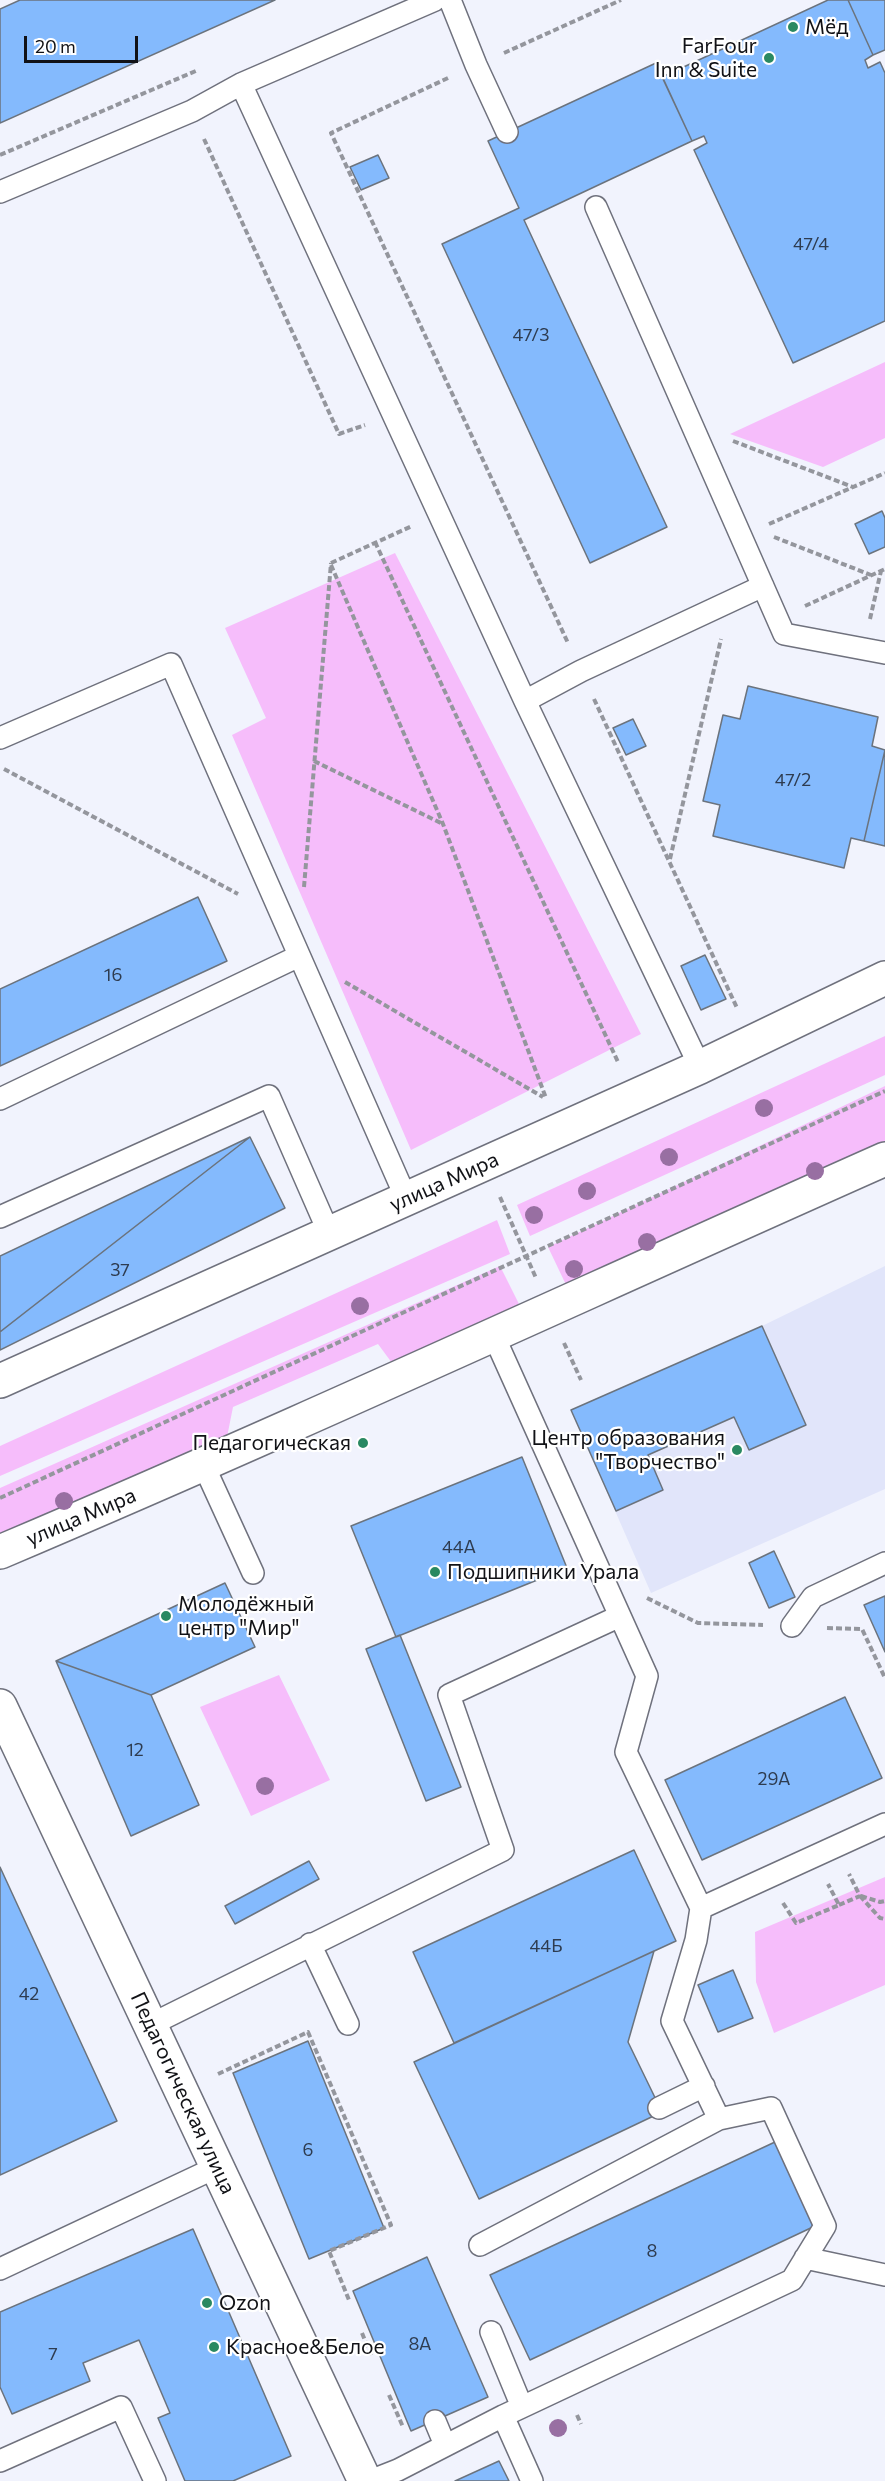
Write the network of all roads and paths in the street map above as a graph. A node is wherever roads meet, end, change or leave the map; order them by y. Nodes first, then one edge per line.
1 (435, 0) edge
2 (450, 0) edge
3 (621, 0) edge
4 (476, 65) junction
5 (208, 66) dead end
6 (241, 84) junction
7 (192, 111) junction
8 (507, 132) dead end
9 (0, 155) edge
10 (0, 192) edge
11 (596, 207) dead end
12 (693, 426) junction
13 (339, 434) dead end
14 (885, 472) edge
15 (853, 487) junction
16 (417, 523) dead end
17 (749, 533) junction
18 (375, 542) junction
19 (331, 563) junction
20 (883, 570) edge
21 (871, 575) junction
22 (763, 586) junction
23 (730, 603) junction
24 (777, 618) junction
25 (862, 649) junction
26 (885, 653) edge
27 (581, 671) junction
28 (525, 701) junction
29 (0, 738) edge
30 (314, 761) junction
31 (0, 767) edge
32 (442, 824) junction
33 (669, 860) junction
34 (303, 898) dead end
35 (283, 919) junction
36 (299, 956) junction
37 (885, 978) edge
38 (738, 1009) dead end
39 (617, 1063) dead end
40 (700, 1067) junction
41 (885, 1091) edge
42 (0, 1099) edge
43 (885, 1159) edge
44 (486, 1163) junction
45 (406, 1198) junction
46 (0, 1217) edge
47 (329, 1233) junction
48 (526, 1256) junction
49 (549, 1309) junction
50 (493, 1334) junction
51 (581, 1380) dead end
52 (0, 1381) edge
53 (204, 1466) junction
54 (0, 1498) edge
55 (0, 1552) edge
56 (885, 1563) edge
57 (253, 1573) dead end
58 (602, 1576) junction
59 (620, 1616) junction
60 (792, 1626) junction
61 (885, 1678) edge
62 (0, 1706) edge
63 (885, 1824) edge
64 (834, 1847) junction
65 (814, 1856) junction
66 (767, 1878) junction
67 (860, 1896) junction
68 (885, 1900) edge
69 (839, 1905) junction
70 (701, 1908) junction
71 (885, 1919) edge
72 (310, 1944) junction
73 (348, 2024) dead end
74 (150, 2025) junction
75 (218, 2074) dead end
76 (704, 2086) junction
77 (659, 2108) dead end
78 (719, 2119) junction
79 (217, 2167) junction
80 (480, 2245) dead end
81 (805, 2259) junction
82 (0, 2269) edge
83 (885, 2275) edge
84 (349, 2300) dead end
85 (491, 2332) dead end
86 (362, 2333) dead end
87 (372, 2358) dead end
88 (389, 2395) dead end
89 (512, 2411) junction
90 (435, 2421) dead end
91 (405, 2430) dead end
92 (446, 2445) junction
93 (0, 2461) edge
94 (154, 2481) edge
95 (365, 2481) edge
96 (370, 2481) edge
97 (532, 2481) edge

1 - 6 lane
2 - 4 lane
3 - 4 path
4 - 8 lane
4 - 27 path
5 - 9 path
6 - 7 lane
6 - 28 lane
7 - 10 lane
7 - 13 path
11 - 12 lane
12 - 15 path
12 - 17 lane
14 - 15 path
15 - 17 path
16 - 18 path
17 - 21 path
17 - 22 lane
18 - 19 path
18 - 39 path
19 - 30 path
19 - 32 path
20 - 21 path
20 - 25 path
21 - 24 path
22 - 23 lane
22 - 24 lane
23 - 27 lane
23 - 33 path
24 - 25 lane
25 - 26 lane
27 - 28 lane
27 - 33 path
28 - 40 lane
29 - 35 lane
30 - 32 path
30 - 34 path
31 - 35 path
32 - 36 path
33 - 38 path
35 - 36 lane
36 - 42 lane
36 - 45 lane
37 - 40 street, улица Мира
40 - 44 street, улица Мира
41 - 48 path
43 - 49 street, улица Мира
44 - 45 street, улица Мира
44 - 48 path
45 - 47 street, улица Мира
46 - 47 lane
47 - 52 street, улица Мира
48 - 49 path
48 - 54 path
49 - 50 street, улица Мира
49 - 51 path
50 - 53 street, улица Мира
50 - 58 lane
53 - 55 street, улица Мира
53 - 57 lane
56 - 60 lane
58 - 59 lane
58 - 60 path
59 - 70 lane
59 - 72 lane
60 - 61 path
62 - 74 street, Педагогическая улица
63 - 64 lane
64 - 65 lane
64 - 67 path
65 - 66 lane
65 - 69 path
66 - 69 path
66 - 70 lane
67 - 68 path
67 - 69 path
67 - 71 path
70 - 76 lane
72 - 73 lane
72 - 74 lane
74 - 79 street, Педагогическая улица
75 - 84 path
76 - 77 lane
76 - 78 lane
78 - 80 lane
78 - 81 lane
79 - 82 lane
79 - 95 street, Педагогическая улица
81 - 83 lane
81 - 89 lane
85 - 89 lane
86 - 87 path
88 - 91 path
89 - 92 lane
89 - 97 lane
90 - 92 lane
92 - 96 lane
93 - 94 lane

